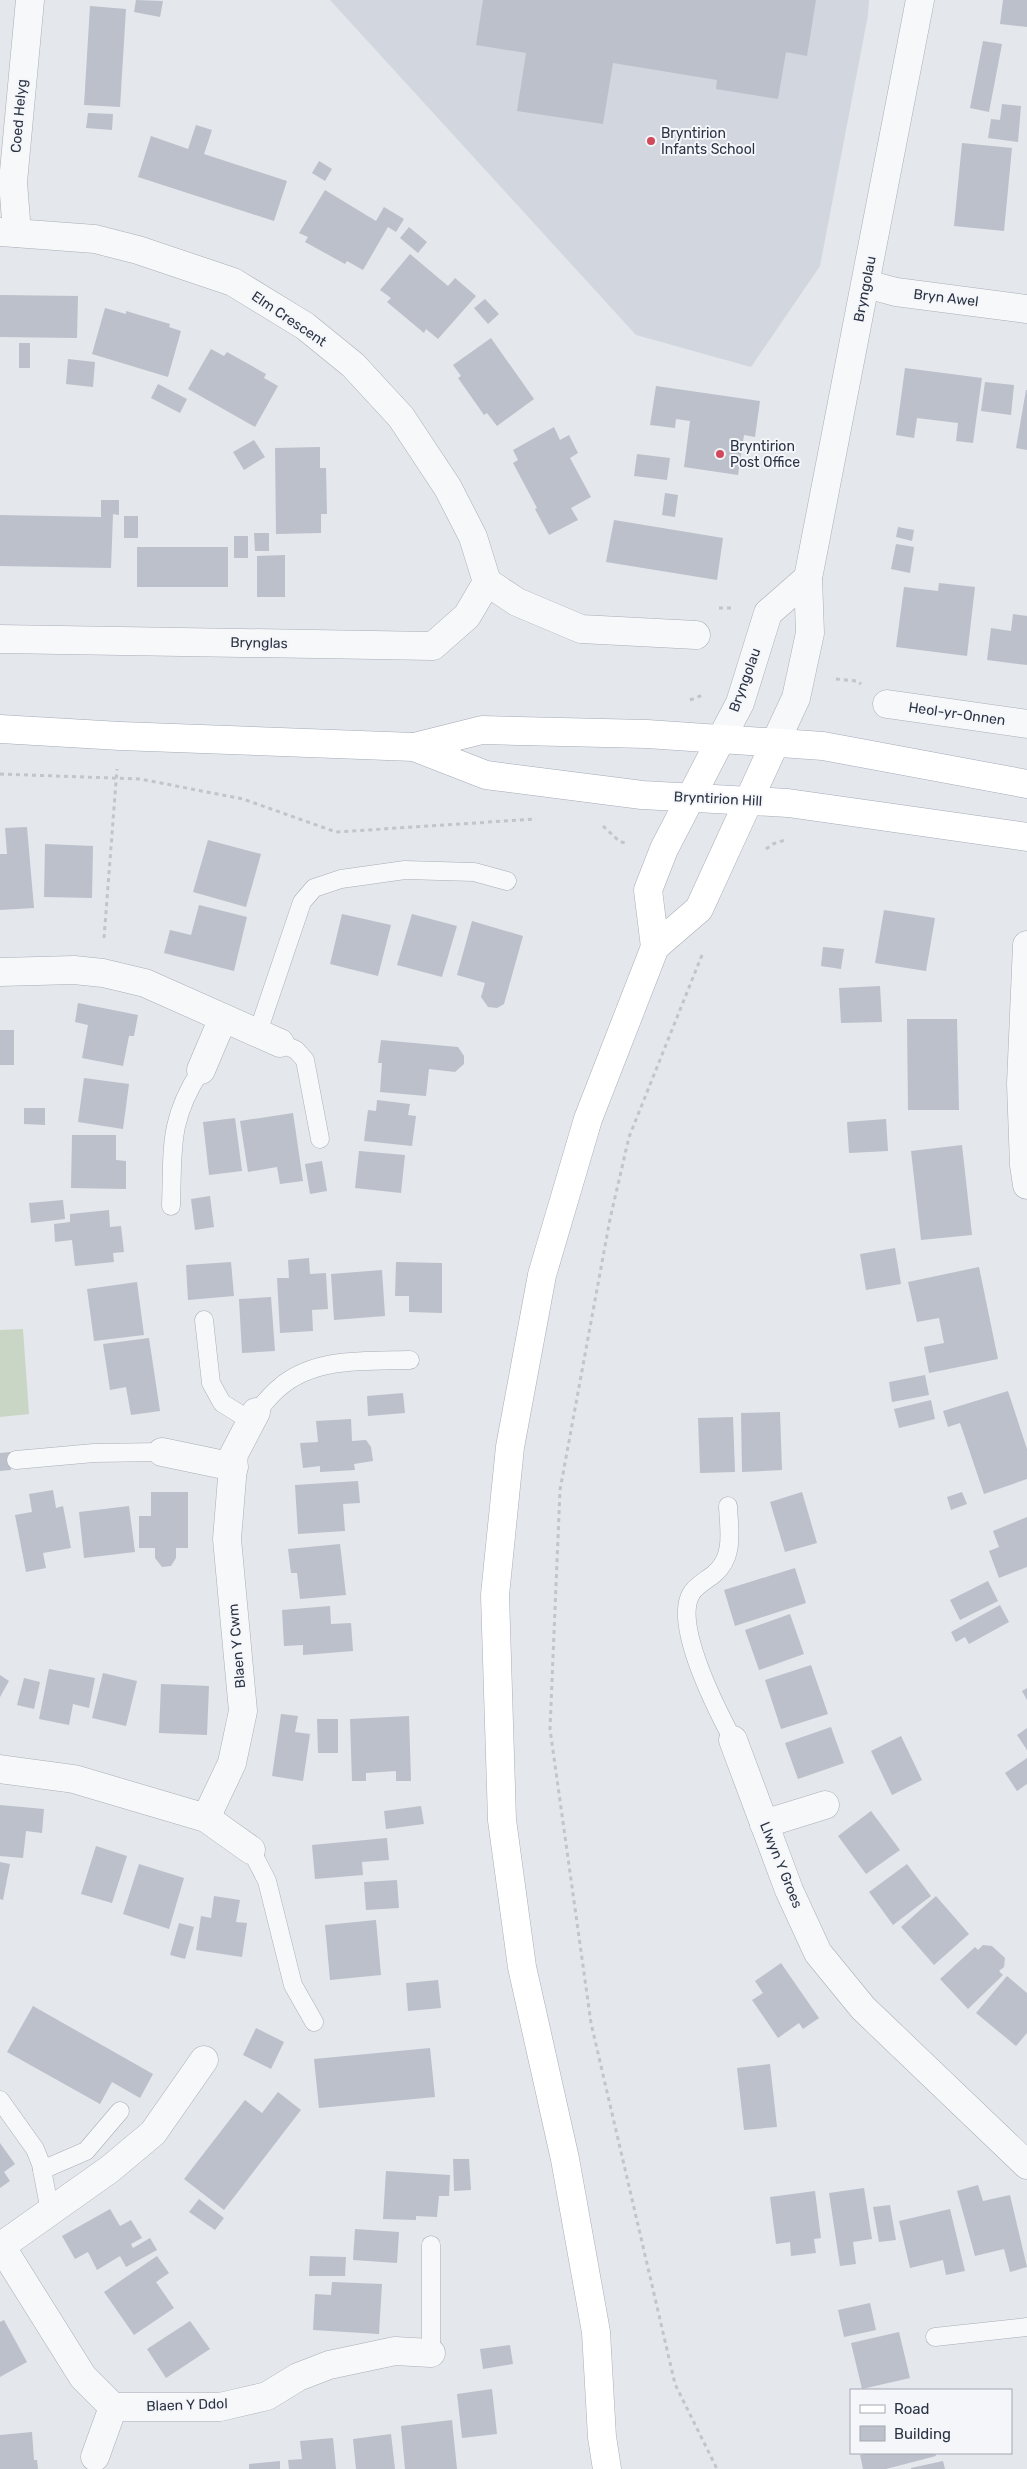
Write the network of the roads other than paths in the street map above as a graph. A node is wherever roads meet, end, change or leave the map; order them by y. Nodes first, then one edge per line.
1 (30, 0) edge
2 (920, 0) edge
3 (8, 232) edge
4 (866, 284) junction
5 (1027, 309) edge
6 (808, 578) junction
7 (487, 582) junction
8 (696, 635) dead end
9 (0, 639) edge
10 (887, 704) dead end
11 (1027, 724) edge
12 (0, 729) edge
13 (721, 739) junction
14 (776, 742) junction
15 (414, 746) junction
16 (1027, 784) edge
17 (690, 797) junction
18 (749, 801) junction
19 (1027, 837) edge
20 (507, 881) dead end
21 (1027, 945) edge
22 (655, 946) junction
23 (0, 972) edge
24 (223, 1018) junction
25 (269, 1038) junction
26 (201, 1070) joint
27 (320, 1138) dead end
28 (1027, 1185) edge
29 (171, 1206) dead end
30 (204, 1320) dead end
31 (410, 1360) dead end
32 (253, 1417) junction
33 (162, 1452) joint
34 (16, 1460) dead end
35 (234, 1467) junction
36 (728, 1506) dead end
37 (733, 1740) joint
38 (0, 1770) edge
39 (825, 1806) dead end
40 (206, 1818) junction
41 (764, 1824) junction
42 (251, 1850) joint
43 (314, 2022) dead end
44 (204, 2060) dead end
45 (0, 2100) edge
46 (120, 2111) dead end
47 (1027, 2165) edge
48 (42, 2170) junction
49 (50, 2212) junction
50 (431, 2245) dead end
51 (1, 2246) edge
52 (1027, 2327) edge
53 (934, 2337) dead end
54 (432, 2353) joint
55 (113, 2407) junction
56 (95, 2463) edge
57 (607, 2469) edge

1 - 3 street, Coed Helyg
2 - 4 street, Bryngolau
3 - 7 street, Elm Crescent
4 - 5 street, Bryn Awel
4 - 6 street, Bryngolau
6 - 13 street, Bryngolau
6 - 14 street, Bryngolau
7 - 8 street
7 - 9 street, Brynglas
10 - 11 street, Heol-yr-Onnen
12 - 15 main road
13 - 14 main road
13 - 15 main road
13 - 17 main road
14 - 16 main road
14 - 18 main road
15 - 17 main road, Bryntirion Hill
17 - 18 main road, Bryntirion Hill
17 - 22 main road
18 - 19 main road, Bryntirion Hill
18 - 22 main road
20 - 25 lane
21 - 28 street
22 - 57 main road
23 - 24 street
24 - 25 street
24 - 26 street
25 - 27 lane
26 - 29 lane
30 - 32 lane
31 - 32 lane
32 - 35 street, Blaen Y Cwm
33 - 34 lane
33 - 35 street
35 - 40 street, Blaen Y Cwm
36 - 37 lane, Llwyn Y Groes
37 - 41 street, Llwyn Y Groes
38 - 40 street
39 - 41 street
40 - 42 street
41 - 47 street, Llwyn Y Groes
42 - 43 lane
44 - 49 street
45 - 48 lane
46 - 48 lane
48 - 49 lane
49 - 51 street
50 - 54 lane
51 - 55 street
52 - 53 lane
54 - 55 street, Blaen Y Ddol
55 - 56 street

